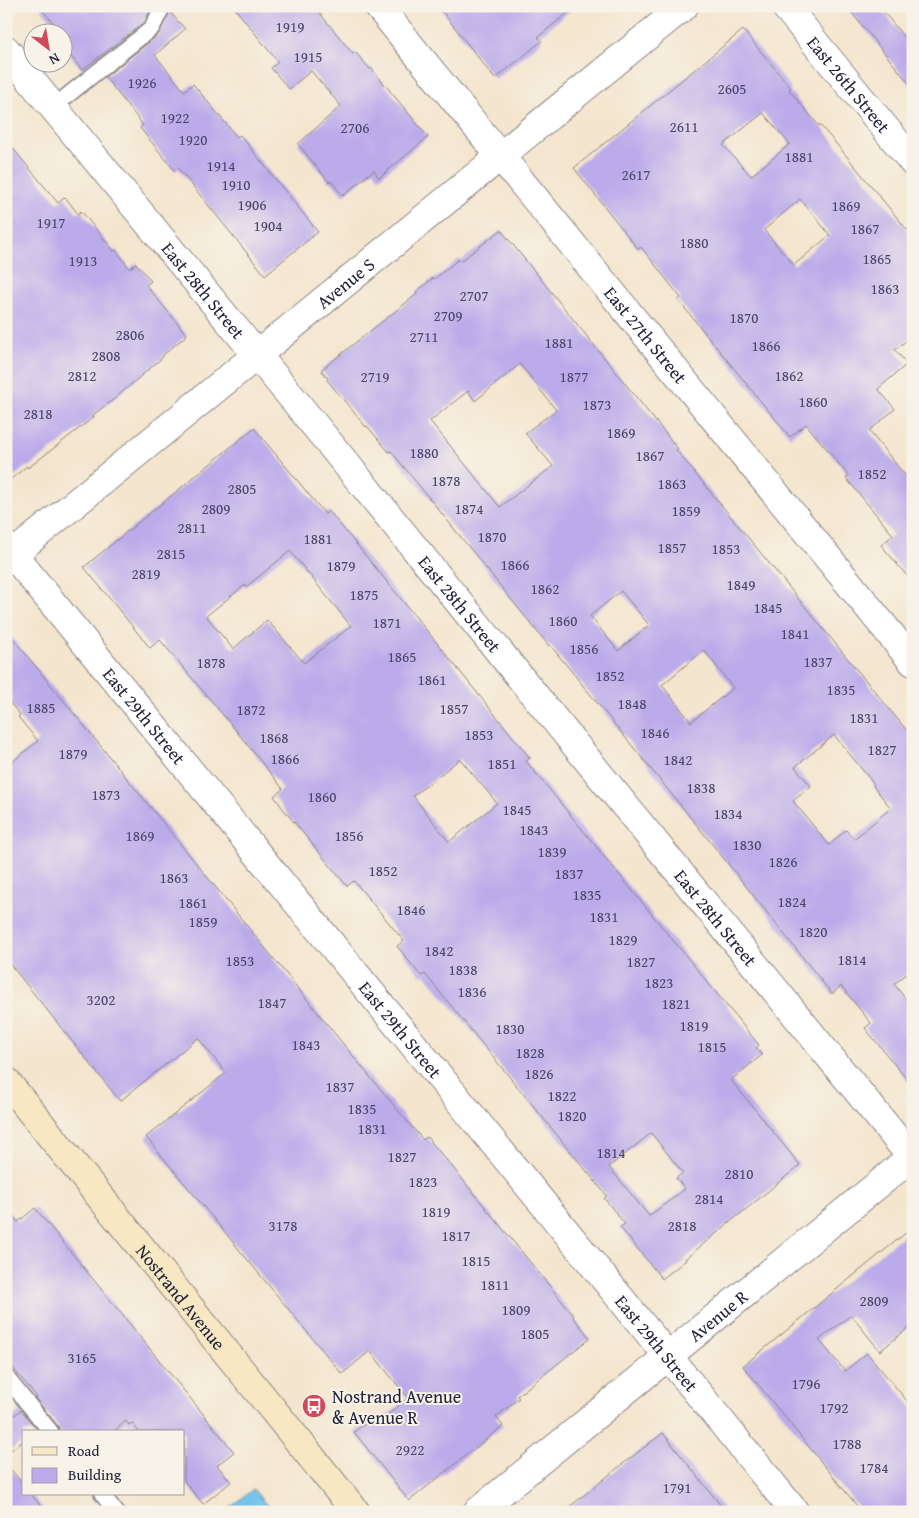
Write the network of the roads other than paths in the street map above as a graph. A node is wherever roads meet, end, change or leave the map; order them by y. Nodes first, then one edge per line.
1 (158, 6) edge
2 (378, 6) edge
3 (684, 6) edge
4 (785, 6) edge
5 (6, 50) edge
6 (53, 107) junction
7 (502, 157) junction
8 (913, 162) edge
9 (258, 355) junction
10 (9, 554) edge
11 (913, 662) edge
12 (6, 1082) edge
13 (912, 1158) edge
14 (668, 1356) junction
15 (6, 1378) edge
16 (49, 1430) edge
17 (104, 1496) edge
18 (116, 1512) edge
19 (356, 1512) edge
20 (477, 1512) edge
21 (795, 1512) edge

1 - 6 lane
2 - 7 street, East 27th Street
3 - 7 street, Avenue S
4 - 8 street, East 26th Street
5 - 6 street, East 28th Street
6 - 9 street, East 28th Street
7 - 9 street, Avenue S
7 - 11 street, East 27th Street
9 - 10 street, Avenue S
9 - 13 street, East 28th Street
10 - 14 street, East 29th Street
12 - 19 main road, Nostrand Avenue
13 - 14 street, Avenue R
14 - 20 street, Avenue R
14 - 21 street, East 29th Street
15 - 16 lane
17 - 18 lane

